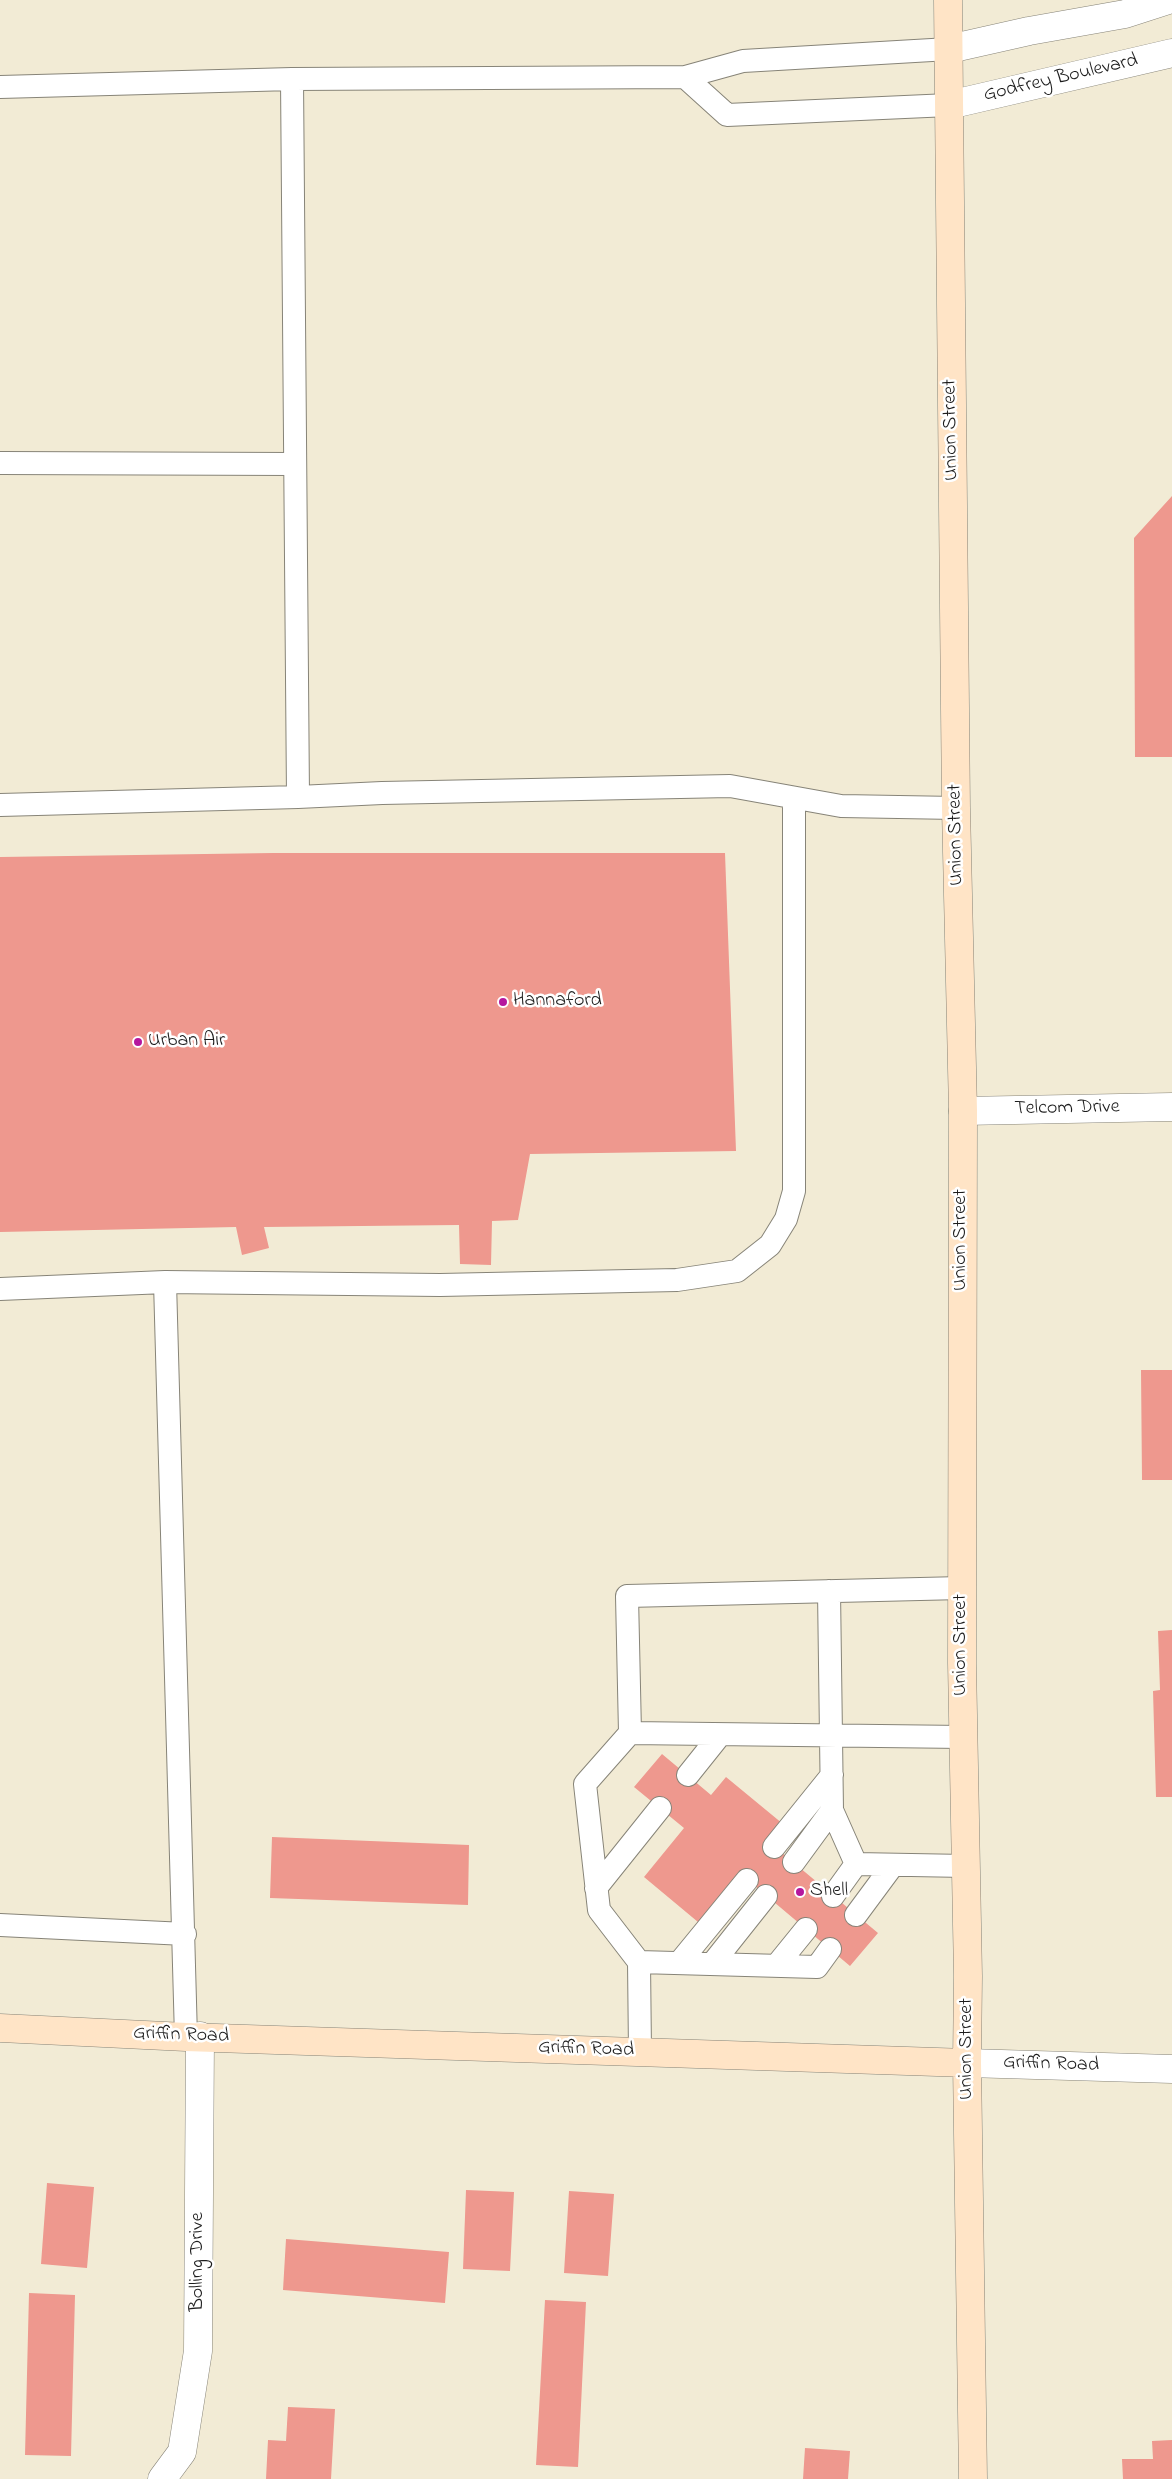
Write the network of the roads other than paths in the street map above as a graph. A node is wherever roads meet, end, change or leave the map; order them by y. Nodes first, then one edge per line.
1 (948, 0) edge
2 (1168, 0) edge
3 (949, 49) junction
4 (1172, 53) edge
5 (685, 77) junction
6 (292, 79) junction
7 (0, 87) edge
8 (949, 105) junction
9 (0, 463) edge
10 (294, 464) junction
11 (298, 798) junction
12 (794, 798) junction
13 (0, 805) edge
14 (956, 808) junction
15 (1172, 1106) edge
16 (963, 1111) junction
17 (165, 1282) junction
18 (0, 1289) edge
19 (962, 1588) junction
20 (829, 1591) junction
21 (630, 1733) junction
22 (720, 1735) junction
23 (832, 1736) junction
24 (964, 1737) junction
25 (832, 1774) junction
26 (688, 1775) dead end
27 (660, 1808) dead end
28 (832, 1810) junction
29 (774, 1847) dead end
30 (794, 1862) dead end
31 (856, 1864) junction
32 (892, 1865) junction
33 (966, 1866) junction
34 (747, 1880) dead end
35 (596, 1888) junction
36 (766, 1896) dead end
37 (833, 1896) dead end
38 (856, 1915) dead end
39 (0, 1925) edge
40 (806, 1930) dead end
41 (185, 1934) junction
42 (830, 1949) dead end
43 (639, 1962) junction
44 (679, 1963) junction
45 (712, 1964) junction
46 (776, 1966) junction
47 (0, 2028) edge
48 (193, 2036) junction
49 (640, 2052) junction
50 (967, 2063) junction
51 (1172, 2069) edge
52 (162, 2479) edge
53 (973, 2479) edge

1 - 3 main road, Union Street
2 - 3 street
3 - 5 lane
3 - 8 main road, Union Street
4 - 8 street, Godfrey Boulevard
5 - 6 lane
5 - 8 lane
6 - 7 lane
6 - 10 lane
8 - 14 main road, Union Street
9 - 10 lane
10 - 11 lane
11 - 12 lane
11 - 13 lane
12 - 14 lane
12 - 17 lane
14 - 16 main road, Union Street
15 - 16 street, Telcom Drive
16 - 19 main road, Union Street
17 - 18 lane
17 - 41 lane
19 - 20 lane
19 - 24 main road, Union Street
20 - 21 lane
20 - 23 lane
21 - 22 lane
21 - 35 lane
22 - 23 lane
22 - 26 lane
23 - 24 lane
23 - 25 lane
24 - 33 main road, Union Street
25 - 28 lane
25 - 29 lane
27 - 35 lane
28 - 30 lane
28 - 31 lane
31 - 32 lane
31 - 37 lane
32 - 33 lane
32 - 38 lane
33 - 50 main road, Union Street
34 - 44 lane
35 - 43 lane
36 - 45 lane
39 - 41 lane
40 - 46 lane
41 - 48 lane
42 - 46 lane
43 - 44 lane
43 - 49 lane
44 - 45 lane
45 - 46 lane
47 - 48 main road, Griffin Road
48 - 49 main road, Griffin Road
48 - 52 street, Bolling Drive
49 - 50 main road, Griffin Road
50 - 51 street, Griffin Road
50 - 53 main road, Union Street

